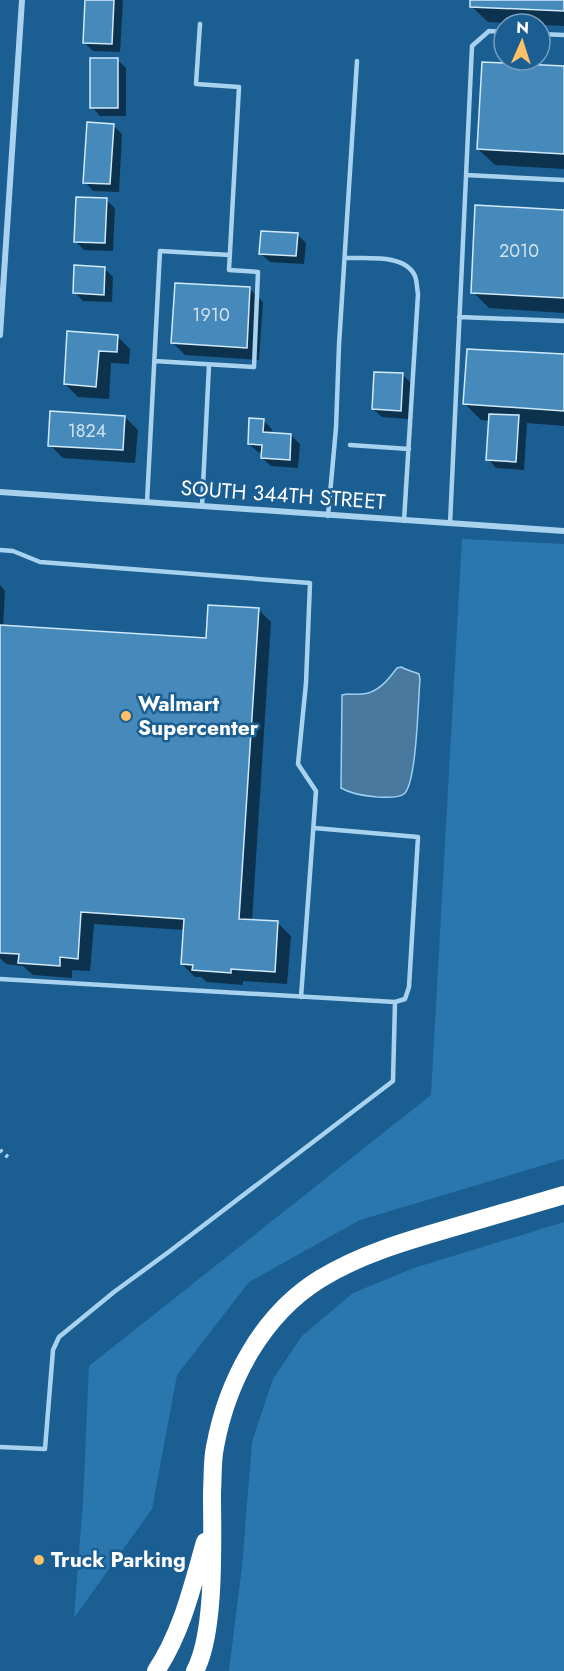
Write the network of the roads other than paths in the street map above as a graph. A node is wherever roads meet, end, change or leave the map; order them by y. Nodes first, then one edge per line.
1 (22, 0) edge
2 (200, 24) dead end
3 (492, 31) edge
4 (357, 61) dead end
5 (466, 175) junction
6 (564, 180) edge
7 (230, 255) junction
8 (345, 258) junction
9 (459, 317) junction
10 (564, 321) edge
11 (0, 329) edge
12 (0, 334) edge
13 (154, 361) junction
14 (209, 365) junction
15 (350, 445) dead end
16 (409, 449) junction
17 (0, 492) edge
18 (147, 502) junction
19 (202, 506) junction
20 (328, 516) junction
21 (404, 521) junction
22 (450, 524) junction
23 (564, 531) edge
24 (0, 550) edge
25 (314, 828) junction
26 (0, 979) edge
27 (301, 997) junction
28 (395, 1002) junction
29 (564, 1195) edge
30 (0, 1447) edge
31 (212, 1517) junction
32 (156, 1671) edge
33 (195, 1671) edge

1 - 11 street
2 - 7 lane
3 - 5 lane
4 - 8 lane
5 - 6 lane
5 - 9 lane
7 - 13 lane
7 - 14 lane
8 - 16 lane
8 - 20 lane
9 - 10 lane
9 - 22 lane
11 - 12 street
13 - 14 lane
13 - 18 lane
14 - 19 lane
15 - 16 lane
16 - 21 lane
17 - 18 street, SOUTH 344TH STREET
18 - 19 street, SOUTH 344TH STREET
19 - 20 street, SOUTH 344TH STREET
20 - 21 street, SOUTH 344TH STREET
21 - 22 street, SOUTH 344TH STREET
22 - 23 street, SOUTH 344TH STREET
24 - 25 lane
25 - 27 lane
25 - 28 lane
26 - 27 lane
27 - 28 lane
28 - 30 lane
29 - 31 highway
31 - 32 highway
31 - 33 highway

